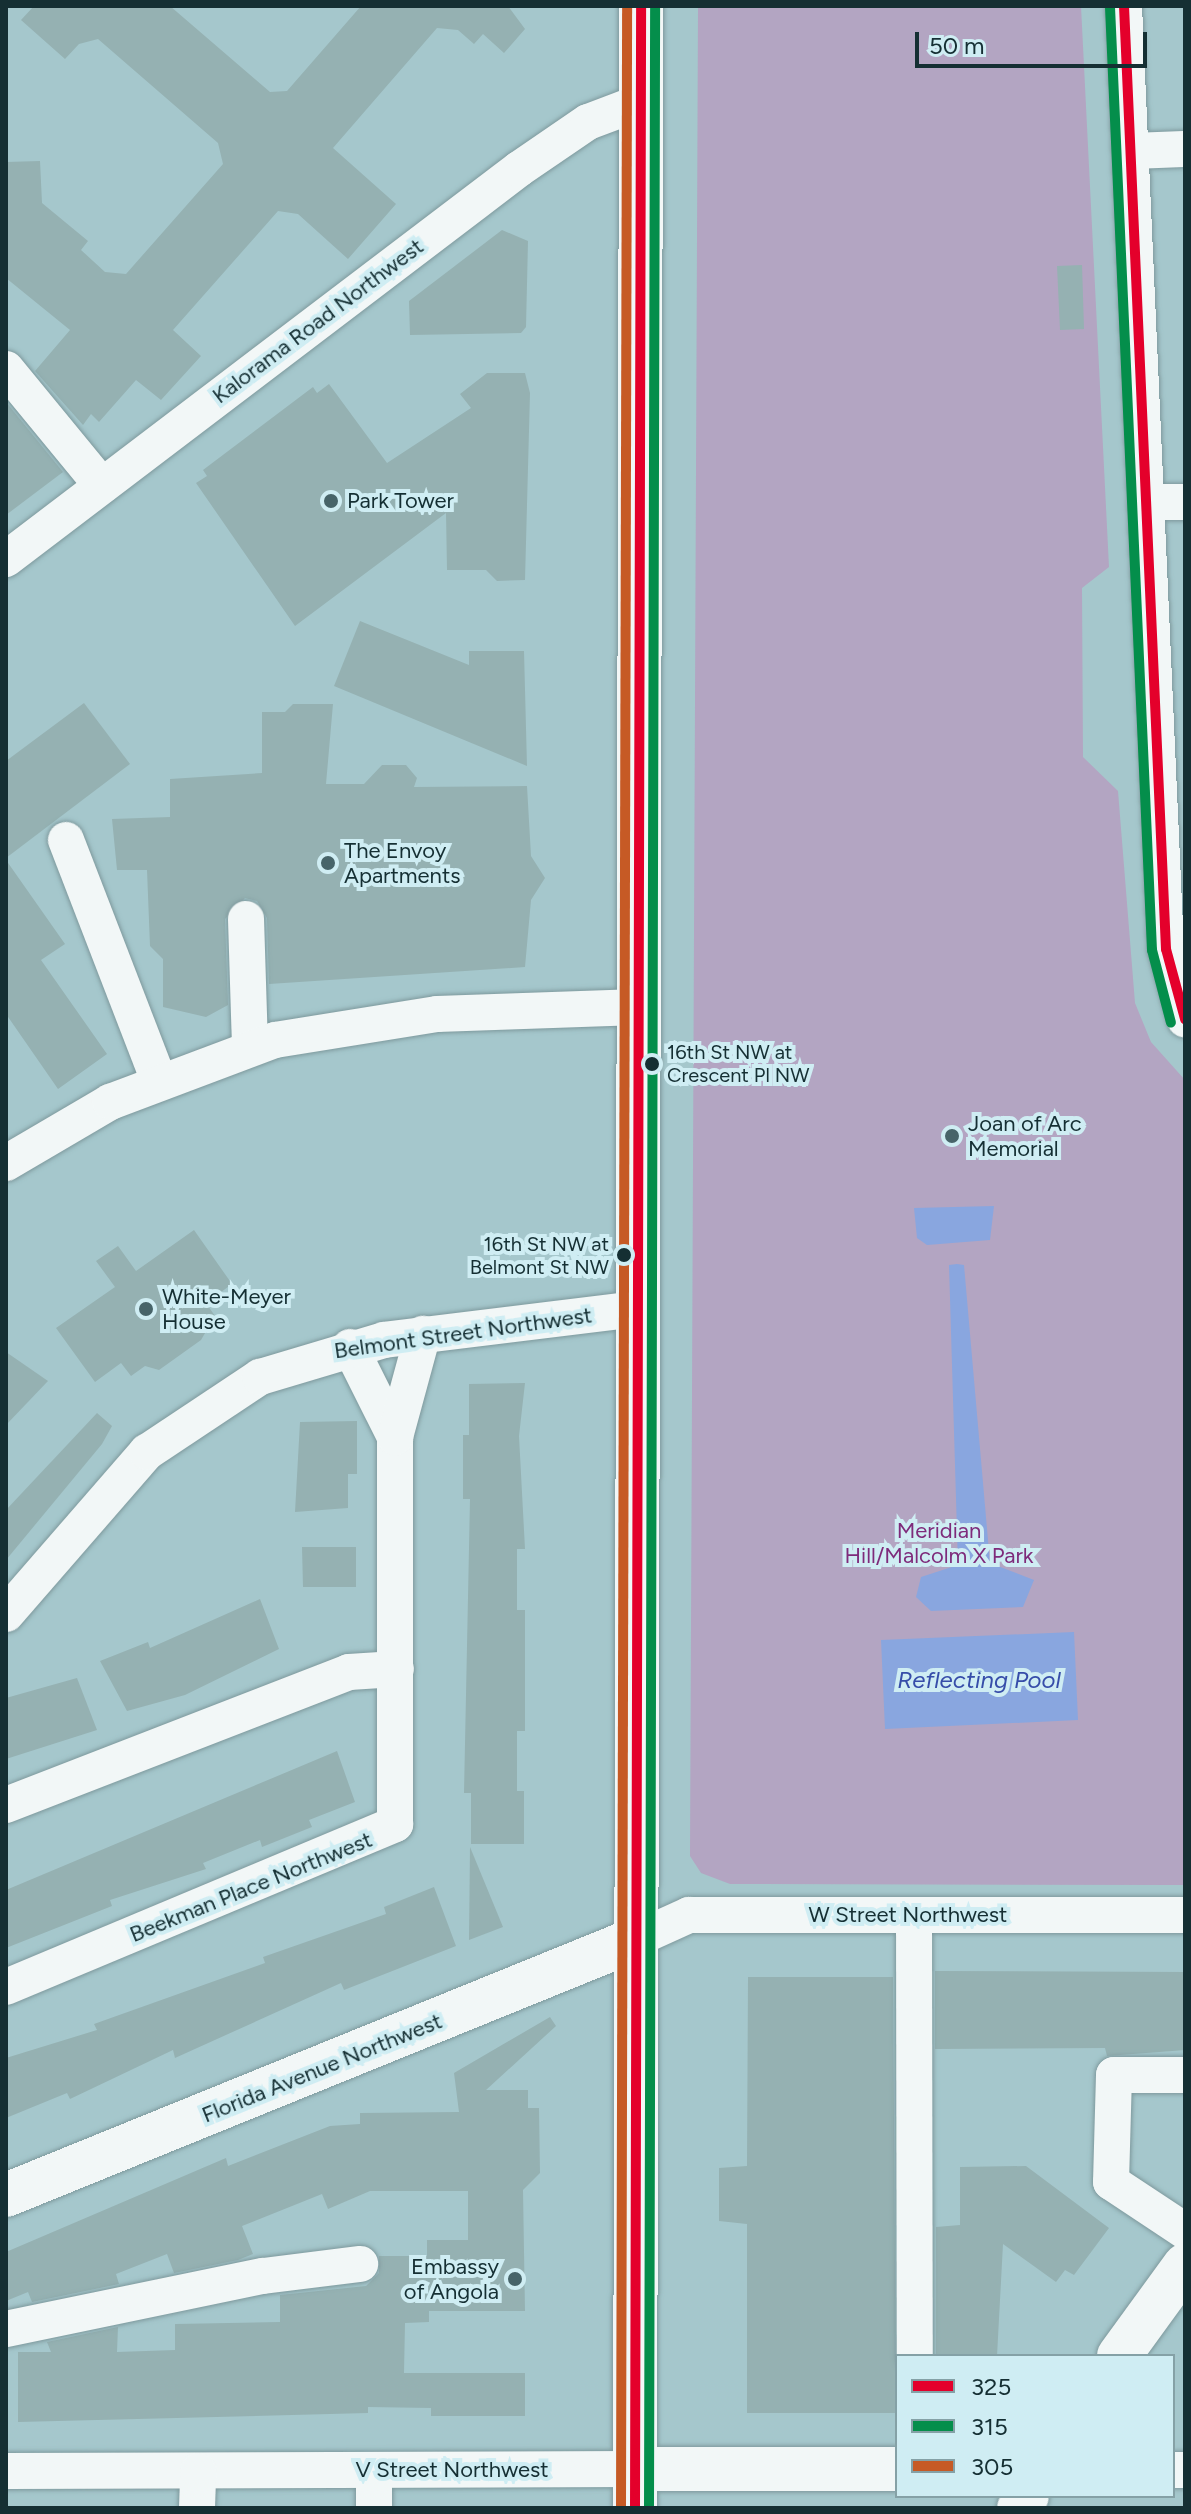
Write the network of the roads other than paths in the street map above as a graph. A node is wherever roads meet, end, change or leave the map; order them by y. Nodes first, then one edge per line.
1 (641, 6) edge
2 (1124, 6) edge
3 (641, 102) junction
4 (1185, 149) edge
5 (1131, 151) junction
6 (6, 369) edge
7 (102, 486) junction
8 (1147, 502) junction
9 (1185, 502) edge
10 (6, 559) edge
11 (1172, 754) edge
12 (66, 840) dead end
13 (246, 919) dead end
14 (1176, 958) edge
15 (639, 1007) junction
16 (1185, 1019) edge
17 (250, 1047) junction
18 (159, 1081) junction
19 (6, 1163) edge
20 (638, 1309) junction
21 (423, 1334) junction
22 (350, 1347) junction
23 (395, 1437) junction
24 (6, 1614) edge
25 (396, 1669) junction
26 (6, 1805) edge
27 (914, 1915) junction
28 (1185, 1915) edge
29 (636, 1939) junction
30 (6, 1987) edge
31 (1185, 2075) edge
32 (6, 2195) edge
33 (1185, 2231) edge
34 (360, 2264) dead end
35 (1185, 2265) edge
36 (6, 2329) edge
37 (915, 2354) edge
38 (1120, 2354) edge
39 (895, 2469) edge
40 (374, 2470) junction
41 (6, 2471) edge
42 (198, 2471) junction
43 (635, 2489) edge
44 (197, 2508) edge
45 (374, 2508) edge

1 - 3 main road
2 - 5 street
3 - 7 street, Kalorama Road Northwest
3 - 15 main road
4 - 5 street
5 - 8 street
6 - 7 street
7 - 10 street, Kalorama Road Northwest
8 - 9 street
8 - 11 street
11 - 14 street
12 - 18 street
13 - 17 street
14 - 16 street
15 - 17 street
15 - 20 main road
17 - 18 street
18 - 19 street
20 - 21 street, Belmont Street Northwest
20 - 29 main road
21 - 22 street, Belmont Street Northwest
21 - 23 street, Beekman Place Northwest
22 - 23 street, Beekman Place Northwest
22 - 24 street, Belmont Street Northwest
23 - 25 street, Beekman Place Northwest
25 - 26 street
25 - 30 street, Beekman Place Northwest
27 - 28 street, W Street Northwest
27 - 29 street, W Street Northwest
27 - 37 street
29 - 32 main road, Florida Avenue Northwest
29 - 43 main road
31 - 33 street
34 - 36 street
35 - 38 main road
39 - 43 main road, V Street Northwest
40 - 42 street, V Street Northwest
40 - 43 street, V Street Northwest
40 - 45 street
41 - 42 street, V Street Northwest
42 - 44 street

